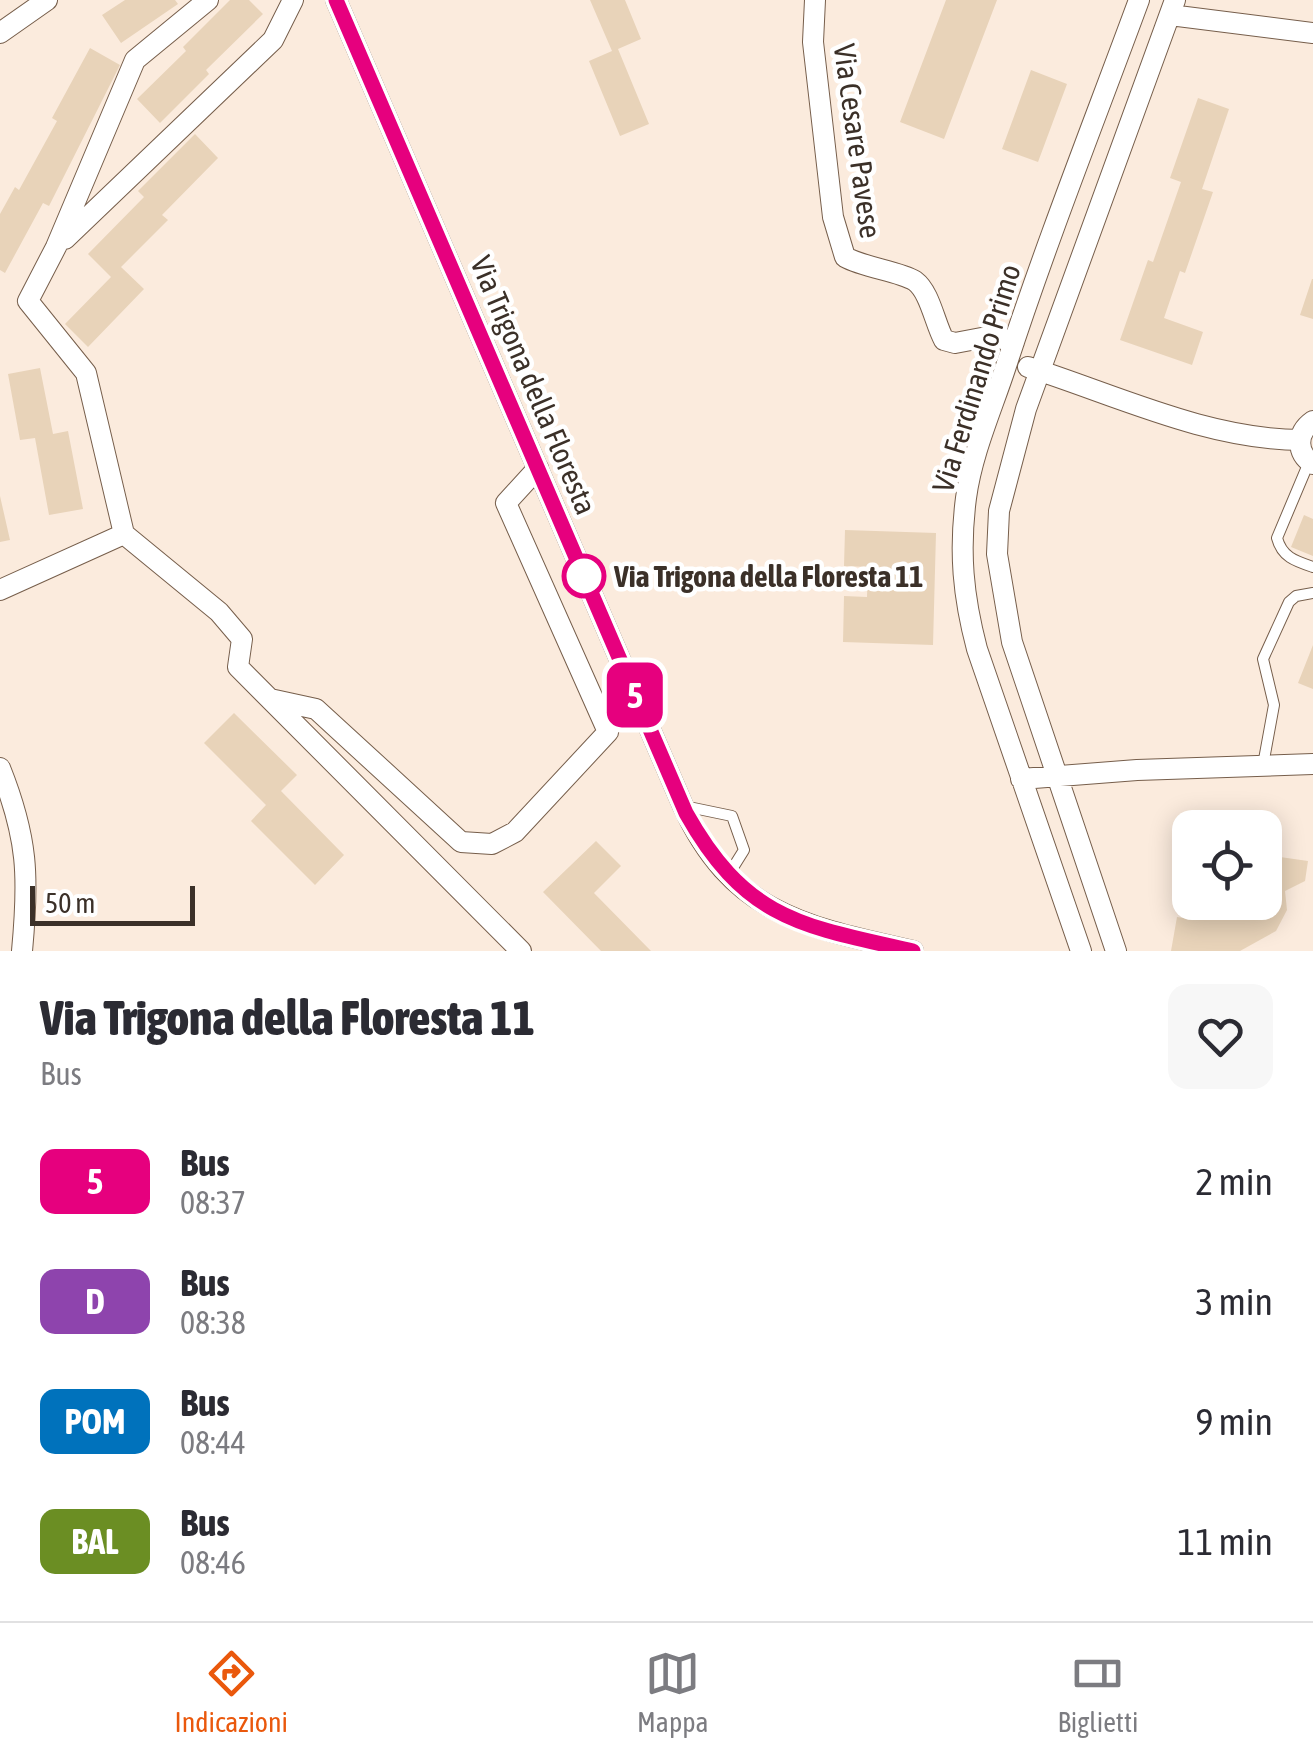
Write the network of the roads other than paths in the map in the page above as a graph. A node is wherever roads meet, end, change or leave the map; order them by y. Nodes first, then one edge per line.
1 (47, 0) edge
2 (208, 0) edge
3 (268, 0) edge
4 (336, 0) edge
5 (814, 0) edge
6 (1139, 0) edge
7 (290, 8) edge
8 (1172, 8) edge
9 (1128, 29) junction
10 (0, 33) edge
11 (1313, 33) edge
12 (1160, 40) junction
13 (56, 247) junction
14 (1052, 338) junction
15 (1014, 343) junction
16 (1039, 371) junction
17 (1313, 421) edge
18 (1300, 440) junction
19 (1311, 463) edge
20 (538, 468) junction
21 (124, 534) junction
22 (1313, 568) edge
23 (0, 590) edge
24 (1313, 593) edge
25 (270, 699) junction
26 (1039, 729) junction
27 (1006, 737) junction
28 (1313, 764) edge
29 (1263, 766) junction
30 (0, 768) edge
31 (1056, 775) junction
32 (1021, 780) junction
33 (683, 806) junction
34 (728, 876) junction
35 (22, 951) edge
36 (522, 951) edge
37 (912, 951) edge
38 (1081, 951) edge
39 (1116, 951) edge

1 - 10 street
2 - 13 street
3 - 7 street
4 - 20 street, Via Trigona della Floresta
5 - 15 street, Via Cesare Pavese
6 - 9 street, Via Ferdinando Primo
7 - 13 street
8 - 11 street
8 - 12 street, Via Ferdinando Primo
9 - 12 street
9 - 15 street, Via Ferdinando Primo
12 - 14 street, Via Ferdinando Primo
13 - 21 street
14 - 15 street
14 - 16 street, Via Ferdinando Primo
15 - 16 street
15 - 27 street, Via Ferdinando Primo
16 - 18 street
16 - 26 street, Via Ferdinando Primo
17 - 18 street
18 - 19 street
19 - 22 lane
20 - 25 street
20 - 33 street, Via Trigona della Floresta
21 - 23 street
21 - 25 street
24 - 29 lane
25 - 36 street
26 - 27 street
26 - 31 street, Via Ferdinando Primo
27 - 32 street, Via Ferdinando Primo
28 - 29 street
29 - 31 street
30 - 35 street
31 - 32 street
31 - 39 street, Via Ferdinando Primo
32 - 38 street, Via Ferdinando Primo
33 - 34 street, Via Trigona della Floresta
33 - 34 lane
34 - 37 street, Via Trigona della Floresta

